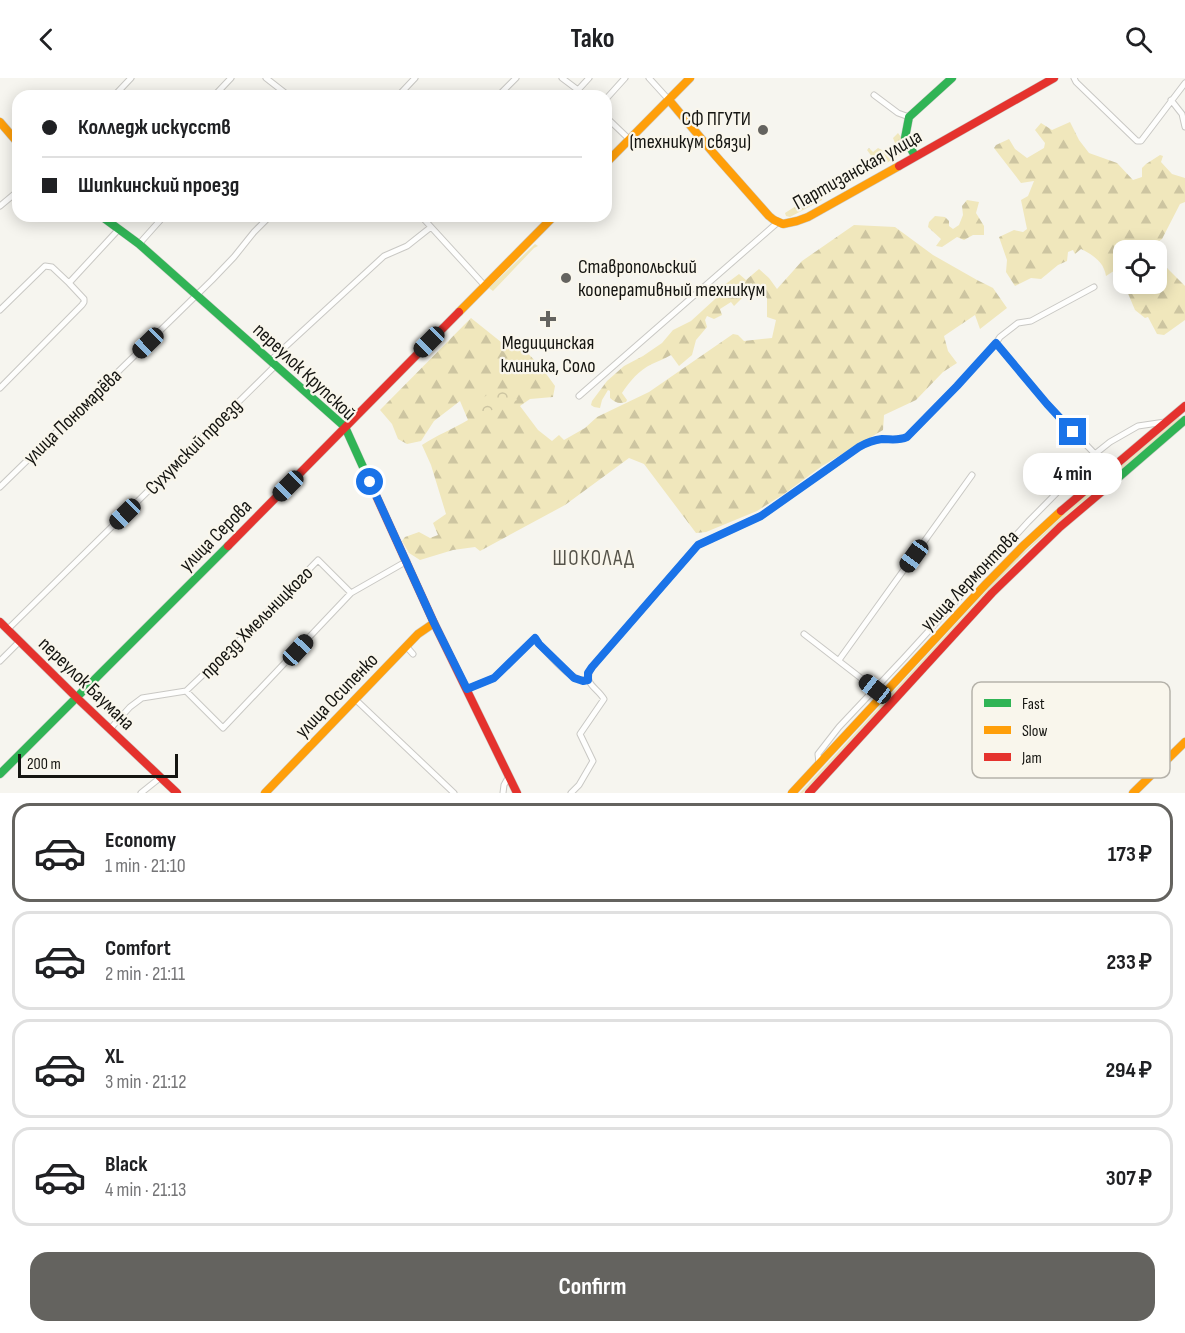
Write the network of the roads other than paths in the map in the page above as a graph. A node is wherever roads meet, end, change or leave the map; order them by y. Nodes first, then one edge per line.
1 (131, 78) edge
2 (231, 78) edge
3 (266, 78) edge
4 (415, 78) edge
5 (516, 78) edge
6 (562, 78) edge
7 (589, 78) edge
8 (625, 78) edge
9 (650, 78) edge
10 (690, 78) edge
11 (952, 78) edge
12 (1054, 78) edge
13 (1074, 78) edge
14 (1185, 82) edge
15 (120, 90) edge
16 (220, 90) edge
17 (281, 90) edge
18 (404, 90) edge
19 (504, 90) edge
20 (612, 92) edge
21 (874, 95) dead end
22 (669, 100) junction
23 (1171, 100) junction
24 (909, 117) junction
25 (0, 122) edge
26 (612, 123) edge
27 (1185, 127) edge
28 (12, 135) edge
29 (630, 140) junction
30 (915, 156) junction
31 (612, 157) edge
32 (12, 195) edge
33 (0, 206) edge
34 (108, 222) edge
35 (159, 222) edge
36 (264, 222) edge
37 (426, 222) edge
38 (548, 222) edge
39 (777, 223) junction
40 (431, 227) junction
41 (118, 230) junction
42 (139, 244) junction
43 (69, 283) junction
44 (485, 286) junction
45 (1094, 287) dead end
46 (197, 295) junction
47 (0, 310) edge
48 (996, 343) junction
49 (273, 362) junction
50 (0, 388) edge
51 (579, 396) dead end
52 (1185, 406) edge
53 (1185, 420) edge
54 (1167, 422) junction
55 (345, 427) junction
56 (1095, 454) junction
57 (972, 475) dead end
58 (0, 487) edge
59 (407, 561) junction
60 (351, 593) junction
61 (0, 622) edge
62 (434, 623) junction
63 (8, 629) junction
64 (804, 634) dead end
65 (20, 641) junction
66 (406, 646) junction
67 (413, 654) dead end
68 (838, 660) junction
69 (0, 661) edge
70 (588, 680) junction
71 (467, 689) junction
72 (875, 689) junction
73 (186, 691) junction
74 (76, 697) junction
75 (355, 699) junction
76 (110, 729) junction
77 (1185, 742) edge
78 (1170, 757) edge
79 (820, 764) junction
80 (0, 774) edge
81 (509, 776) junction
82 (161, 777) junction
83 (1148, 778) edge
84 (141, 793) edge
85 (177, 793) edge
86 (265, 793) edge
87 (454, 793) edge
88 (503, 793) edge
89 (518, 793) edge
90 (571, 793) edge
91 (793, 793) edge
92 (809, 793) edge
93 (1133, 793) edge

1 - 15 street
2 - 16 street
3 - 17 street
4 - 18 street
5 - 19 street
6 - 7 street
8 - 20 street
9 - 22 street
10 - 22 main road
11 - 24 main road
12 - 30 main road, Партизанская улица
13 - 23 street
14 - 23 street
21 - 24 street
22 - 29 main road
22 - 39 main road
23 - 27 street
24 - 30 main road
25 - 28 main road
26 - 29 street
29 - 31 main road
30 - 39 main road, Партизанская улица
32 - 33 street
34 - 41 main road, переулок Крупской
35 - 42 street
36 - 46 street, улица Пономарёва
37 - 40 street
38 - 44 main road, улица Серова
39 - 51 street, Партизанская улица
40 - 44 street
40 - 49 street, Сухумский проезд
41 - 42 main road, переулок Крупской
41 - 43 street
42 - 46 main road, переулок Крупской
43 - 47 street
43 - 50 street
44 - 55 main road, улица Серова
45 - 48 street
46 - 49 main road, переулок Крупской
46 - 58 street, улица Пономарёва
48 - 56 street
48 - 70 street
49 - 55 main road, переулок Крупской
49 - 63 street, Сухумский проезд
52 - 54 main road, улица Лермонтова
53 - 92 main road, улица Лермонтова
54 - 56 street
54 - 79 main road, улица Лермонтова
55 - 59 main road, переулок Крупской
55 - 74 main road, улица Серова
56 - 72 street
57 - 68 street
59 - 60 street, проезд Хмельницкого
59 - 62 main road, переулок Крупской
60 - 73 street, проезд Хмельницкого
60 - 73 street, проезд Хмельницкого
61 - 63 main road, переулок Баумана
62 - 66 main road, улица Осипенко
62 - 71 main road, переулок Крупской
63 - 65 main road, переулок Баумана
64 - 68 street
65 - 69 street
65 - 74 main road, переулок Баумана
66 - 67 street
66 - 75 main road, улица Осипенко
68 - 72 street
70 - 71 street
70 - 90 street
71 - 81 main road, переулок Крупской
72 - 79 street
73 - 76 street, проезд Хмельницкого
74 - 76 main road, переулок Баумана
74 - 80 main road, улица Серова
75 - 86 main road, улица Осипенко
75 - 87 street
76 - 82 main road, переулок Баумана
77 - 78 main road
79 - 91 main road, улица Лермонтова
81 - 88 street
81 - 89 main road, переулок Крупской
82 - 84 street
82 - 85 main road, переулок Баумана
83 - 93 main road

